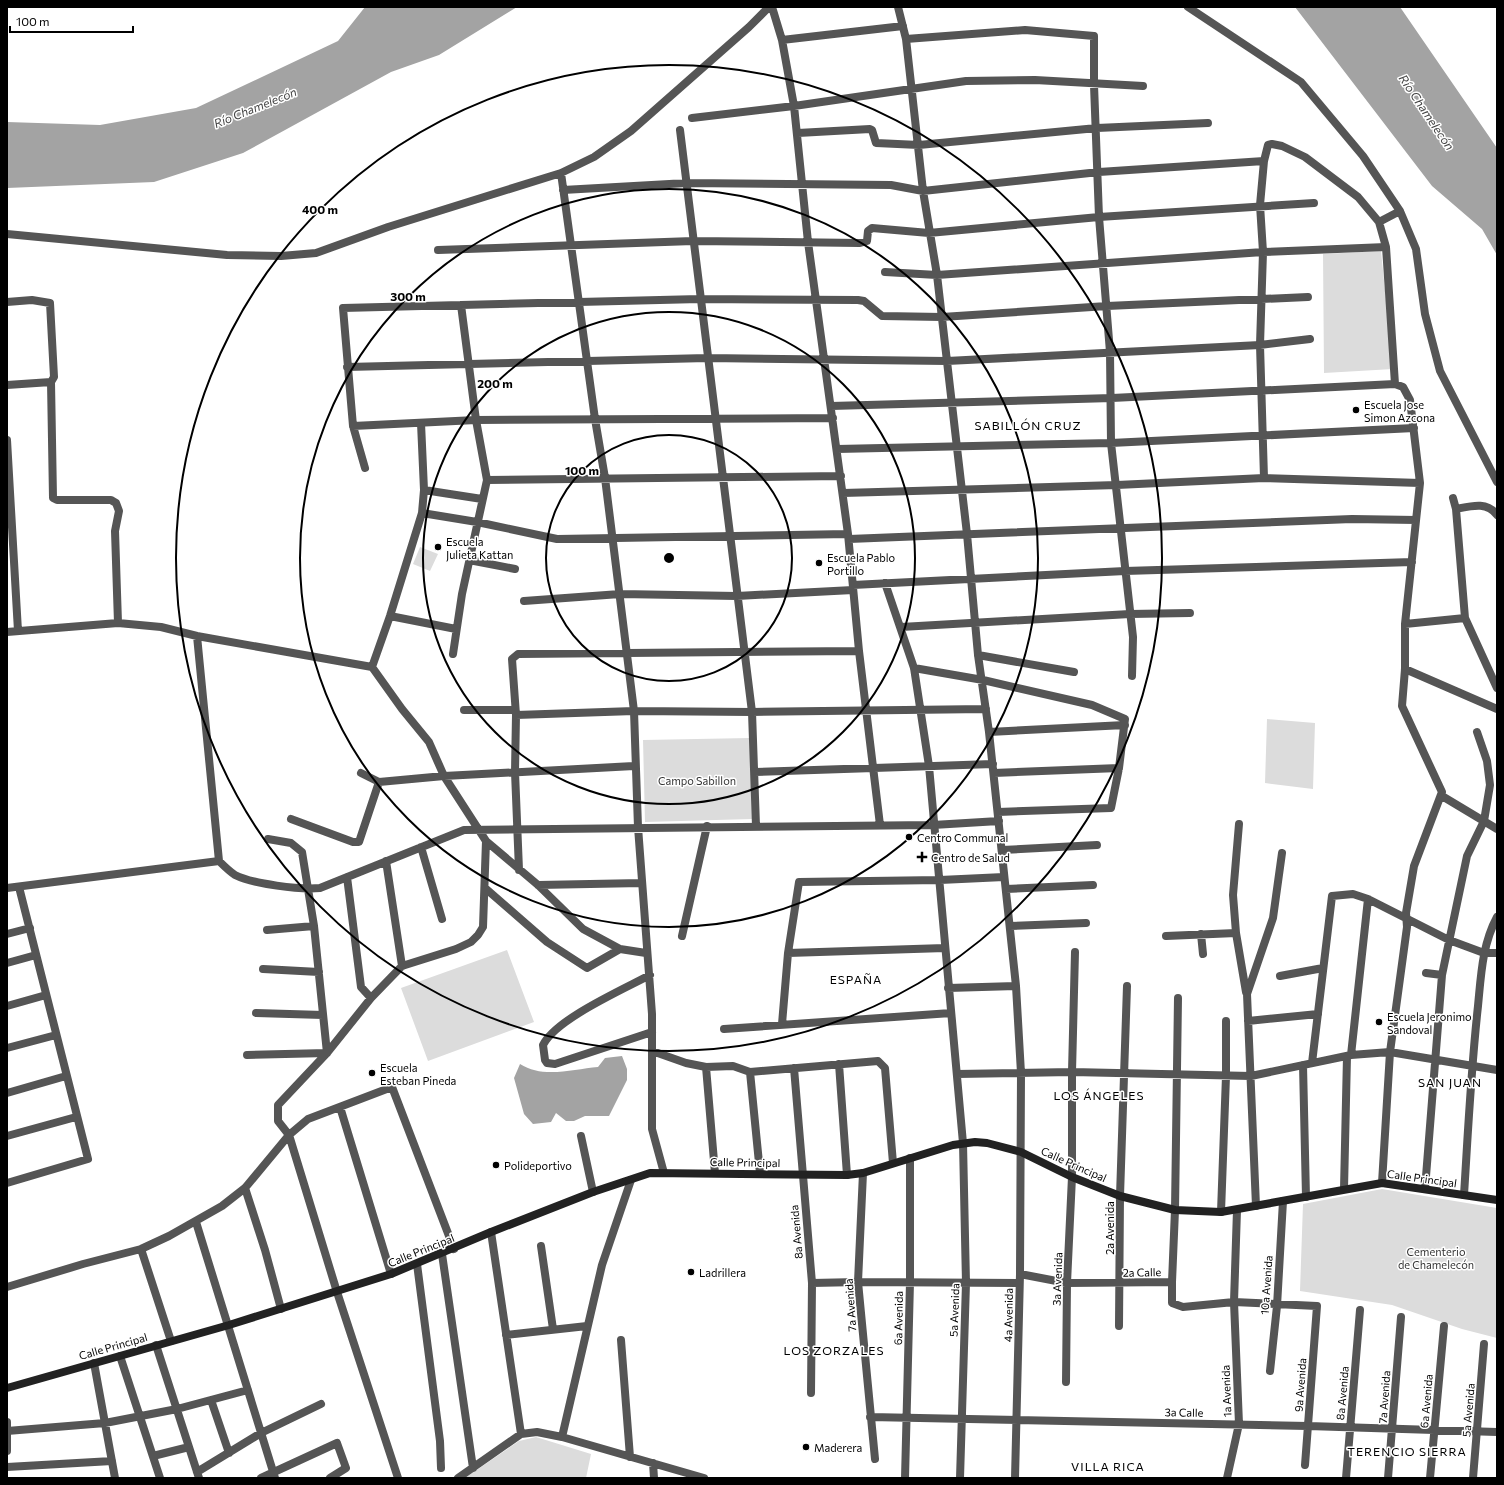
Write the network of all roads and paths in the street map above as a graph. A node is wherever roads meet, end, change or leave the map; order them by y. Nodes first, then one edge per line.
1 (770, 7) edge
2 (898, 7) edge
3 (1188, 7) edge
4 (903, 26) junction
5 (906, 39) junction
6 (782, 40) junction
7 (1094, 84) junction
8 (1143, 86) dead end
9 (910, 90) junction
10 (794, 106) junction
11 (692, 118) dead end
12 (1208, 123) dead end
13 (1097, 128) junction
14 (680, 130) dead end
15 (798, 133) junction
16 (919, 145) junction
17 (1264, 161) junction
18 (1099, 172) junction
19 (561, 173) junction
20 (687, 183) junction
21 (803, 184) junction
22 (563, 190) junction
23 (923, 191) junction
24 (1314, 203) dead end
25 (1260, 205) junction
26 (1400, 211) junction
27 (1099, 217) junction
28 (1379, 222) junction
29 (929, 233) junction
30 (7, 234) edge
31 (693, 241) junction
32 (808, 242) junction
33 (571, 245) junction
34 (1386, 247) junction
35 (438, 250) dead end
36 (1263, 252) junction
37 (1103, 264) junction
38 (885, 272) dead end
39 (938, 275) junction
40 (1308, 297) dead end
41 (1261, 298) junction
42 (700, 299) junction
43 (816, 301) junction
44 (7, 302) edge
45 (578, 302) junction
46 (461, 305) junction
47 (1107, 306) junction
48 (942, 317) junction
49 (1310, 339) dead end
50 (1260, 345) junction
51 (1110, 352) junction
52 (707, 358) junction
53 (587, 360) junction
54 (824, 360) junction
55 (947, 361) junction
56 (470, 364) junction
57 (347, 367) junction
58 (51, 382) junction
59 (1395, 384) junction
60 (7, 385) edge
61 (1261, 392) junction
62 (1112, 398) junction
63 (952, 402) junction
64 (831, 406) junction
65 (714, 417) junction
66 (833, 418) junction
67 (476, 420) junction
68 (595, 420) junction
69 (421, 423) junction
70 (353, 426) junction
71 (1414, 428) junction
72 (1263, 437) junction
73 (7, 440) edge
74 (1112, 443) junction
75 (957, 446) junction
76 (837, 449) junction
77 (365, 468) dead end
78 (722, 476) junction
79 (841, 476) junction
80 (605, 478) junction
81 (1264, 478) junction
82 (487, 480) junction
83 (1497, 482) edge
84 (1420, 483) junction
85 (1116, 486) junction
86 (962, 489) junction
87 (424, 490) junction
88 (843, 493) junction
89 (1453, 498) dead end
90 (482, 499) junction
91 (1456, 509) junction
92 (422, 513) junction
93 (1497, 515) edge
94 (1416, 520) junction
95 (476, 522) junction
96 (1121, 529) junction
97 (967, 534) junction
98 (729, 536) junction
99 (849, 537) junction
100 (612, 538) junction
101 (469, 560) junction
102 (1412, 562) junction
103 (515, 570) dead end
104 (1125, 571) junction
105 (970, 577) junction
106 (885, 583) junction
107 (853, 587) junction
108 (620, 594) junction
109 (737, 596) junction
110 (524, 601) dead end
111 (1190, 613) dead end
112 (1130, 614) junction
113 (390, 616) junction
114 (1465, 618) junction
115 (975, 622) junction
116 (118, 623) junction
117 (1405, 624) junction
118 (901, 627) junction
119 (456, 629) junction
120 (18, 631) junction
121 (7, 632) edge
122 (197, 636) junction
123 (859, 651) junction
124 (627, 652) junction
125 (744, 652) junction
126 (453, 654) dead end
127 (978, 656) junction
128 (372, 666) junction
129 (914, 668) junction
130 (1405, 669) junction
131 (1074, 672) dead end
132 (1132, 676) dead end
133 (983, 680) junction
134 (1497, 688) edge
135 (919, 709) junction
136 (986, 709) junction
137 (1497, 709) edge
138 (464, 710) dead end
139 (634, 711) junction
140 (866, 711) junction
141 (752, 712) junction
142 (515, 713) junction
143 (1125, 725) junction
144 (989, 732) junction
145 (1477, 732) dead end
146 (993, 764) junction
147 (634, 766) junction
148 (928, 766) junction
149 (1119, 768) junction
150 (874, 769) junction
151 (515, 772) junction
152 (755, 772) junction
153 (361, 773) dead end
154 (994, 773) junction
155 (444, 776) junction
156 (379, 782) junction
157 (1442, 796) junction
158 (998, 817) junction
159 (291, 819) dead end
160 (1484, 822) junction
161 (1239, 824) dead end
162 (880, 825) junction
163 (933, 825) junction
164 (707, 826) junction
165 (756, 826) junction
166 (638, 827) junction
167 (478, 829) junction
168 (519, 829) junction
169 (1497, 829) edge
170 (268, 839) dead end
171 (486, 841) junction
172 (1097, 846) dead end
173 (421, 847) junction
174 (1002, 850) junction
175 (1282, 853) dead end
176 (218, 861) junction
177 (386, 861) junction
178 (520, 870) junction
179 (347, 877) junction
180 (1004, 877) junction
181 (940, 880) junction
182 (642, 883) junction
183 (538, 885) junction
184 (1094, 885) dead end
185 (20, 886) junction
186 (7, 888) edge
187 (485, 888) junction
188 (309, 889) junction
189 (1006, 889) junction
190 (1368, 899) junction
191 (1497, 917) edge
192 (442, 920) dead end
193 (1407, 920) junction
194 (1086, 923) dead end
195 (314, 926) junction
196 (1010, 926) junction
197 (30, 928) junction
198 (267, 930) dead end
199 (1236, 933) junction
200 (7, 934) edge
201 (1201, 934) junction
202 (682, 936) dead end
203 (1166, 936) dead end
204 (1449, 940) junction
205 (945, 948) junction
206 (620, 949) junction
207 (1074, 952) dead end
208 (646, 953) junction
209 (1484, 953) junction
210 (1497, 953) edge
211 (788, 954) junction
212 (1203, 954) dead end
213 (36, 955) junction
214 (7, 963) edge
215 (402, 966) junction
216 (1323, 968) junction
217 (263, 969) dead end
218 (319, 972) junction
219 (1426, 973) dead end
220 (650, 975) junction
221 (1442, 975) junction
222 (1280, 976) dead end
223 (1016, 986) junction
224 (1127, 986) dead end
225 (948, 988) junction
226 (1247, 994) junction
227 (46, 995) junction
228 (371, 998) junction
229 (1178, 998) dead end
230 (7, 1006) edge
231 (256, 1013) dead end
232 (951, 1013) junction
233 (1318, 1014) junction
234 (324, 1016) junction
235 (1226, 1021) dead end
236 (1248, 1021) junction
237 (782, 1024) junction
238 (724, 1029) dead end
239 (652, 1032) junction
240 (56, 1035) junction
241 (7, 1048) edge
242 (652, 1051) junction
243 (1390, 1052) junction
244 (327, 1053) junction
245 (246, 1055) dead end
246 (1349, 1055) junction
247 (1434, 1060) junction
248 (1312, 1063) junction
249 (839, 1064) junction
250 (1303, 1065) junction
251 (1471, 1066) junction
252 (706, 1067) junction
253 (794, 1068) junction
254 (1497, 1070) edge
255 (750, 1072) junction
256 (1072, 1072) junction
257 (1021, 1073) junction
258 (1125, 1073) junction
259 (957, 1074) junction
260 (1178, 1074) junction
261 (66, 1076) junction
262 (1226, 1076) junction
263 (1251, 1076) junction
264 (7, 1093) edge
265 (340, 1107) junction
266 (76, 1117) junction
267 (289, 1135) junction
268 (7, 1136) edge
269 (581, 1136) dead end
270 (962, 1143) junction
271 (1021, 1152) junction
272 (910, 1158) junction
273 (893, 1163) junction
274 (664, 1173) junction
275 (715, 1173) junction
276 (760, 1173) junction
277 (863, 1173) junction
278 (803, 1174) junction
279 (847, 1175) junction
280 (1072, 1177) junction
281 (631, 1180) junction
282 (7, 1183) edge
283 (1382, 1183) junction
284 (245, 1188) junction
285 (1425, 1189) junction
286 (1344, 1190) junction
287 (593, 1192) junction
288 (1464, 1195) junction
289 (1120, 1196) junction
290 (1306, 1196) junction
291 (1497, 1200) edge
292 (1283, 1201) junction
293 (1256, 1206) junction
294 (1175, 1210) junction
295 (1237, 1210) junction
296 (1221, 1212) junction
297 (196, 1222) junction
298 (491, 1232) junction
299 (541, 1246) dead end
300 (141, 1249) junction
301 (454, 1249) junction
302 (442, 1254) junction
303 (417, 1264) junction
304 (391, 1274) junction
305 (1020, 1274) junction
306 (858, 1282) junction
307 (910, 1282) junction
308 (1172, 1282) junction
309 (812, 1283) junction
310 (966, 1283) junction
311 (1019, 1283) junction
312 (1067, 1283) junction
313 (1119, 1283) junction
314 (7, 1287) edge
315 (337, 1292) junction
316 (1234, 1302) junction
317 (1277, 1306) junction
318 (1317, 1306) joint
319 (281, 1309) junction
320 (1360, 1310) dead end
321 (1401, 1317) dead end
322 (229, 1325) junction
323 (587, 1326) junction
324 (1119, 1326) dead end
325 (1444, 1326) dead end
326 (553, 1329) junction
327 (506, 1335) junction
328 (621, 1340) dead end
329 (171, 1341) junction
330 (1484, 1344) dead end
331 (156, 1345) junction
332 (120, 1356) junction
333 (94, 1363) junction
334 (1270, 1371) dead end
335 (1066, 1382) dead end
336 (7, 1388) edge
337 (248, 1390) junction
338 (811, 1394) dead end
339 (211, 1400) junction
340 (321, 1404) dead end
341 (177, 1409) junction
342 (140, 1416) junction
343 (870, 1417) junction
344 (907, 1418) junction
345 (962, 1419) junction
346 (1017, 1420) junction
347 (7, 1422) edge
348 (105, 1423) junction
349 (1239, 1424) junction
350 (1308, 1426) junction
351 (1350, 1428) junction
352 (1392, 1429) junction
353 (1435, 1430) junction
354 (7, 1431) edge
355 (1477, 1431) junction
356 (1497, 1432) edge
357 (261, 1433) junction
358 (521, 1434) junction
359 (562, 1437) junction
360 (189, 1447) junction
361 (7, 1451) edge
362 (229, 1453) junction
363 (153, 1456) junction
364 (630, 1457) junction
365 (875, 1459) dead end
366 (112, 1461) junction
367 (653, 1463) junction
368 (1305, 1465) dead end
369 (7, 1467) edge
370 (441, 1468) dead end
371 (473, 1468) junction
372 (198, 1475) edge
373 (274, 1475) edge
374 (115, 1478) edge
375 (160, 1478) edge
376 (261, 1478) edge
377 (330, 1478) edge
378 (398, 1478) edge
379 (458, 1478) edge
380 (654, 1478) edge
381 (704, 1478) edge
382 (906, 1478) edge
383 (960, 1478) edge
384 (1015, 1478) edge
385 (1227, 1478) edge
386 (1346, 1478) edge
387 (1388, 1478) edge
388 (1430, 1478) edge
389 (1473, 1478) edge

1 - 6 street
1 - 19 street
2 - 4 street, 4a Avenida
3 - 26 street
4 - 5 street, 4a Avenida
4 - 6 street
5 - 7 street
5 - 9 street, 4a Avenida
6 - 10 street
7 - 8 street
7 - 9 street
7 - 13 street
9 - 10 street
9 - 16 street, 4a Avenida
10 - 11 street
10 - 15 street
12 - 13 street
13 - 16 street
13 - 18 street
14 - 20 street
15 - 16 street
15 - 21 street
16 - 23 street, 4a Avenida
17 - 18 street
17 - 25 street
17 - 28 street
18 - 23 street
18 - 27 street
19 - 22 street
19 - 30 street
20 - 21 street
20 - 22 street
20 - 31 street
21 - 23 street
21 - 32 street
22 - 33 street
23 - 29 street, 4a Avenida
24 - 25 street
25 - 27 street
25 - 36 street
26 - 28 street
26 - 83 street
27 - 29 street
27 - 37 street
28 - 34 street
29 - 32 street
29 - 39 street, 4a Avenida
31 - 32 street
31 - 33 street
31 - 42 street
32 - 43 street
33 - 35 street
33 - 45 street
34 - 36 street
34 - 59 street
36 - 37 street
36 - 41 street
37 - 39 street
37 - 47 street
38 - 39 street
39 - 48 street, 4a Avenida
40 - 41 street
41 - 47 street
41 - 50 street
42 - 43 street
42 - 45 street
42 - 52 street
43 - 48 street
43 - 54 street
44 - 58 street
45 - 46 street
45 - 53 street
46 - 56 street
46 - 57 street
47 - 48 street
47 - 51 street
48 - 55 street, 4a Avenida
49 - 50 street
50 - 51 street
50 - 61 street
51 - 55 street
51 - 62 street
52 - 53 street
52 - 54 street
52 - 65 street
53 - 56 street
53 - 68 street
54 - 55 street
54 - 64 street
55 - 63 street, 4a Avenida
56 - 57 street
56 - 67 street
57 - 70 street
58 - 60 street
58 - 116 street
59 - 61 street
59 - 71 street
61 - 62 street
61 - 72 street
62 - 63 street
62 - 74 street
63 - 64 street
63 - 75 street, 4a Avenida
64 - 66 street
65 - 66 street
65 - 68 street
65 - 78 street
66 - 76 street
67 - 68 street
67 - 69 street
67 - 82 street
68 - 80 street
69 - 70 street
69 - 87 street
70 - 77 street
71 - 72 street
71 - 84 street
72 - 74 street
72 - 81 street
73 - 120 street
74 - 75 street
74 - 85 street
75 - 76 street
75 - 86 street, 4a Avenida
76 - 79 street
78 - 79 street
78 - 80 street
78 - 98 street
79 - 88 street
80 - 82 street
80 - 100 street
81 - 84 street
81 - 85 street
82 - 90 street
84 - 94 street
85 - 86 street
85 - 96 street
86 - 88 street
86 - 97 street, 4a Avenida
87 - 90 street
87 - 92 street
88 - 99 street
89 - 91 street
90 - 95 street
91 - 93 street
91 - 114 street
92 - 95 street
92 - 113 street
94 - 96 street
94 - 102 street
95 - 100 street
95 - 101 street
96 - 97 street
96 - 104 street
97 - 99 street
97 - 105 street, 4a Avenida
98 - 99 street
98 - 100 street
98 - 109 street
99 - 107 street
100 - 108 street
101 - 103 street
101 - 119 street
102 - 104 street
102 - 117 street
104 - 105 street
104 - 112 street
105 - 106 street
105 - 115 street, 4a Avenida
106 - 107 street
106 - 118 street, 5a Avenida
107 - 109 street
107 - 123 street
108 - 109 street
108 - 110 street
108 - 124 street
109 - 125 street
111 - 112 street
112 - 115 street
112 - 132 street
113 - 119 street
113 - 128 street
114 - 117 street
114 - 134 street
115 - 118 street
115 - 127 street, 4a Avenida
116 - 120 street
116 - 122 street
117 - 130 street
118 - 129 street, 5a Avenida
119 - 126 street
120 - 121 street
122 - 128 street
122 - 176 street
123 - 125 street
123 - 140 street
124 - 125 street
124 - 139 street
124 - 142 street
125 - 141 street
127 - 131 street
127 - 133 street, 4a Avenida
128 - 155 street
129 - 133 street
129 - 135 street, 5a Avenida
130 - 137 street
130 - 157 street
133 - 136 street, 4a Avenida
133 - 143 street
135 - 136 street
135 - 140 street
135 - 148 street, 5a Avenida
136 - 144 street, 4a Avenida
138 - 142 street
139 - 141 street
139 - 142 street
139 - 147 street
140 - 141 street
140 - 150 street
141 - 152 street
142 - 151 street
143 - 144 street
143 - 149 street
144 - 146 street, 4a Avenida
145 - 160 street
146 - 148 street
146 - 154 street, 4a Avenida
147 - 151 street
147 - 166 street
148 - 150 street
148 - 163 street, 5a Avenida
149 - 154 street
149 - 158 street
150 - 152 street
150 - 162 street
151 - 155 street
151 - 168 street
152 - 165 street
153 - 156 street
154 - 158 street, 4a Avenida
155 - 156 street
155 - 167 street
156 - 159 street
157 - 160 street
157 - 193 street
158 - 163 street
158 - 174 street, 4a Avenida
160 - 169 street
160 - 204 street
161 - 199 street
162 - 163 street
162 - 165 street
163 - 181 street, 5a Avenida
164 - 165 street
164 - 166 street
164 - 202 street
166 - 168 street
166 - 182 street
167 - 168 street
167 - 171 street
167 - 173 street
168 - 178 street
170 - 188 street
171 - 178 street
171 - 187 street
172 - 174 street
173 - 177 street
173 - 192 street
174 - 180 street, 4a Avenida
175 - 226 street
176 - 185 street
176 - 188 street
177 - 179 street
177 - 215 street
178 - 183 street
179 - 188 street
179 - 228 street
180 - 181 street
180 - 189 street, 4a Avenida
181 - 205 street, 5a Avenida
181 - 211 street
182 - 183 street
182 - 208 street
183 - 206 street
184 - 189 street
185 - 186 street
185 - 197 street
187 - 206 street
187 - 215 street
188 - 195 street
189 - 196 street, 4a Avenida
190 - 193 street
190 - 216 street
190 - 246 street
191 - 209 street
193 - 204 street
193 - 243 street
194 - 196 street
195 - 198 street
195 - 218 street
196 - 223 street, 4a Avenida
197 - 200 street
197 - 213 street
199 - 201 street
199 - 226 street
201 - 203 street
201 - 212 street
204 - 209 street
204 - 221 street
205 - 211 street
205 - 225 street, 5a Avenida
206 - 208 street
207 - 256 street, 3a Avenida
208 - 220 street
209 - 210 street
209 - 251 street
211 - 237 street
213 - 214 street
213 - 227 street
215 - 228 street
216 - 222 street
216 - 233 street
217 - 218 street
218 - 234 street
219 - 221 street
220 - 239 street
220 - 239 street
221 - 247 street
223 - 225 street
223 - 257 street, 4a Avenida
224 - 258 street, 2a Avenida
225 - 232 street, 5a Avenida
226 - 236 street
227 - 230 street
227 - 240 street
228 - 244 street
229 - 260 street
231 - 234 street
232 - 237 street
232 - 259 street, 5a Avenida
233 - 236 street
233 - 248 street
234 - 244 street
235 - 262 street
236 - 263 street
237 - 238 street
239 - 242 street
240 - 241 street
240 - 261 street
242 - 252 street
242 - 274 street
243 - 246 street
243 - 247 street
243 - 283 street
244 - 245 street
244 - 267 street
246 - 248 street
246 - 286 street
247 - 251 street
247 - 285 street
248 - 250 street
249 - 253 street
249 - 273 street
249 - 279 street
250 - 263 street
250 - 290 street
251 - 254 street
251 - 288 street
252 - 255 street
252 - 275 street
253 - 255 street
253 - 278 street, 8a Avenida
255 - 276 street
256 - 257 street
256 - 258 street
256 - 280 street, 3a Avenida
257 - 259 street
257 - 271 street, 4a Avenida
258 - 260 street
258 - 289 street, 2a Avenida
259 - 270 street, 5a Avenida
260 - 262 street
260 - 294 street
261 - 264 street
261 - 266 street
262 - 263 street
262 - 296 street
263 - 293 street
265 - 267 street
265 - 301 street
265 - 304 street
266 - 268 street
266 - 282 street
267 - 284 street
267 - 315 street
269 - 287 street
270 - 271 street, Calle Principal
270 - 272 street, Calle Principal
270 - 310 street, 5a Avenida
271 - 280 street, Calle Principal
271 - 305 street, 4a Avenida
272 - 273 street, Calle Principal
272 - 307 street, 6a Avenida
273 - 277 street, Calle Principal
274 - 275 street, Calle Principal
274 - 281 street, Calle Principal
275 - 276 street, Calle Principal
276 - 278 street, Calle Principal
277 - 279 street, Calle Principal
277 - 306 street, 7a Avenida
278 - 279 street, Calle Principal
278 - 309 street, 8a Avenida
280 - 289 street, Calle Principal
280 - 312 street, 3a Avenida
281 - 287 street, Calle Principal
281 - 323 street
283 - 285 street, Calle Principal
283 - 286 street, Calle Principal
284 - 297 street
284 - 319 street
285 - 288 street, Calle Principal
286 - 290 street, Calle Principal
287 - 298 street, Calle Principal
288 - 291 street, Calle Principal
289 - 294 street, Calle Principal
289 - 313 street, 2a Avenida
290 - 292 street, Calle Principal
292 - 293 street, Calle Principal
292 - 317 street, 10a Avenida
293 - 295 street, Calle Principal
294 - 296 street, Calle Principal
294 - 308 street
295 - 296 street, Calle Principal
295 - 316 street, 1a Avenida
297 - 300 street
297 - 322 street
298 - 301 street, Calle Principal
298 - 327 street
299 - 326 street
300 - 314 street
300 - 329 street
301 - 302 street, Calle Principal
302 - 303 street, Calle Principal
302 - 371 street
303 - 304 street, Calle Principal
303 - 370 street
304 - 315 street, Calle Principal
305 - 311 street, 4a Avenida
305 - 312 street, 2a Calle
306 - 307 street
306 - 309 street
306 - 343 street, 7a Avenida
307 - 310 street
307 - 344 street, 6a Avenida
308 - 313 street, 2a Calle
308 - 316 street, 2a Calle
309 - 338 street, 8a Avenida
310 - 311 street
310 - 345 street, 5a Avenida
311 - 346 street, 4a Avenida
312 - 313 street, 2a Calle
312 - 335 street, 3a Avenida
313 - 324 street, 2a Avenida
315 - 319 street, Calle Principal
315 - 378 street
316 - 317 street, 2a Calle
316 - 349 street, 1a Avenida
317 - 318 street, 2a Calle
317 - 334 street, 10a Avenida
318 - 350 street, 9a Avenida
319 - 322 street, Calle Principal
320 - 351 street, 8a Avenida
321 - 352 street, 7a Avenida
322 - 329 street, Calle Principal
322 - 337 street
323 - 326 street
323 - 359 street
325 - 353 street, 6a Avenida
326 - 327 street
327 - 358 street
328 - 364 street
329 - 331 street, Calle Principal
330 - 355 street, 5a Avenida
331 - 332 street, Calle Principal
331 - 341 street
332 - 333 street, Calle Principal
332 - 342 street
333 - 336 street, Calle Principal
333 - 348 street
337 - 339 street
337 - 357 street
339 - 341 street
339 - 362 street
340 - 357 street
341 - 342 street
341 - 360 street
342 - 348 street
342 - 363 street
343 - 344 street, 3a Calle
343 - 365 street, 7a Avenida
344 - 345 street, 3a Calle
344 - 382 street, 6a Avenida
345 - 346 street, 3a Calle
345 - 383 street, 5a Avenida
346 - 349 street, 3a Calle
346 - 384 street, 4a Avenida
347 - 354 street
348 - 354 street
348 - 366 street
349 - 350 street, 3a Calle
349 - 385 street, 1a Avenida
350 - 351 street, 3a Calle
350 - 368 street, 9a Avenida
351 - 352 street, 3a Calle
351 - 386 street, 8a Avenida
352 - 353 street, 3a Calle
352 - 387 street, 7a Avenida
353 - 355 street, 3a Calle
353 - 388 street, 6a Avenida
354 - 361 street
355 - 356 street, 3a Calle
355 - 389 street, 5a Avenida
357 - 362 street
357 - 373 street
358 - 359 street
358 - 371 street
359 - 364 street
360 - 363 street
360 - 372 street
362 - 372 street
363 - 375 street
364 - 367 street
366 - 369 street
366 - 374 street
367 - 380 street
367 - 381 street
371 - 379 street
373 - 376 street
373 - 377 street

